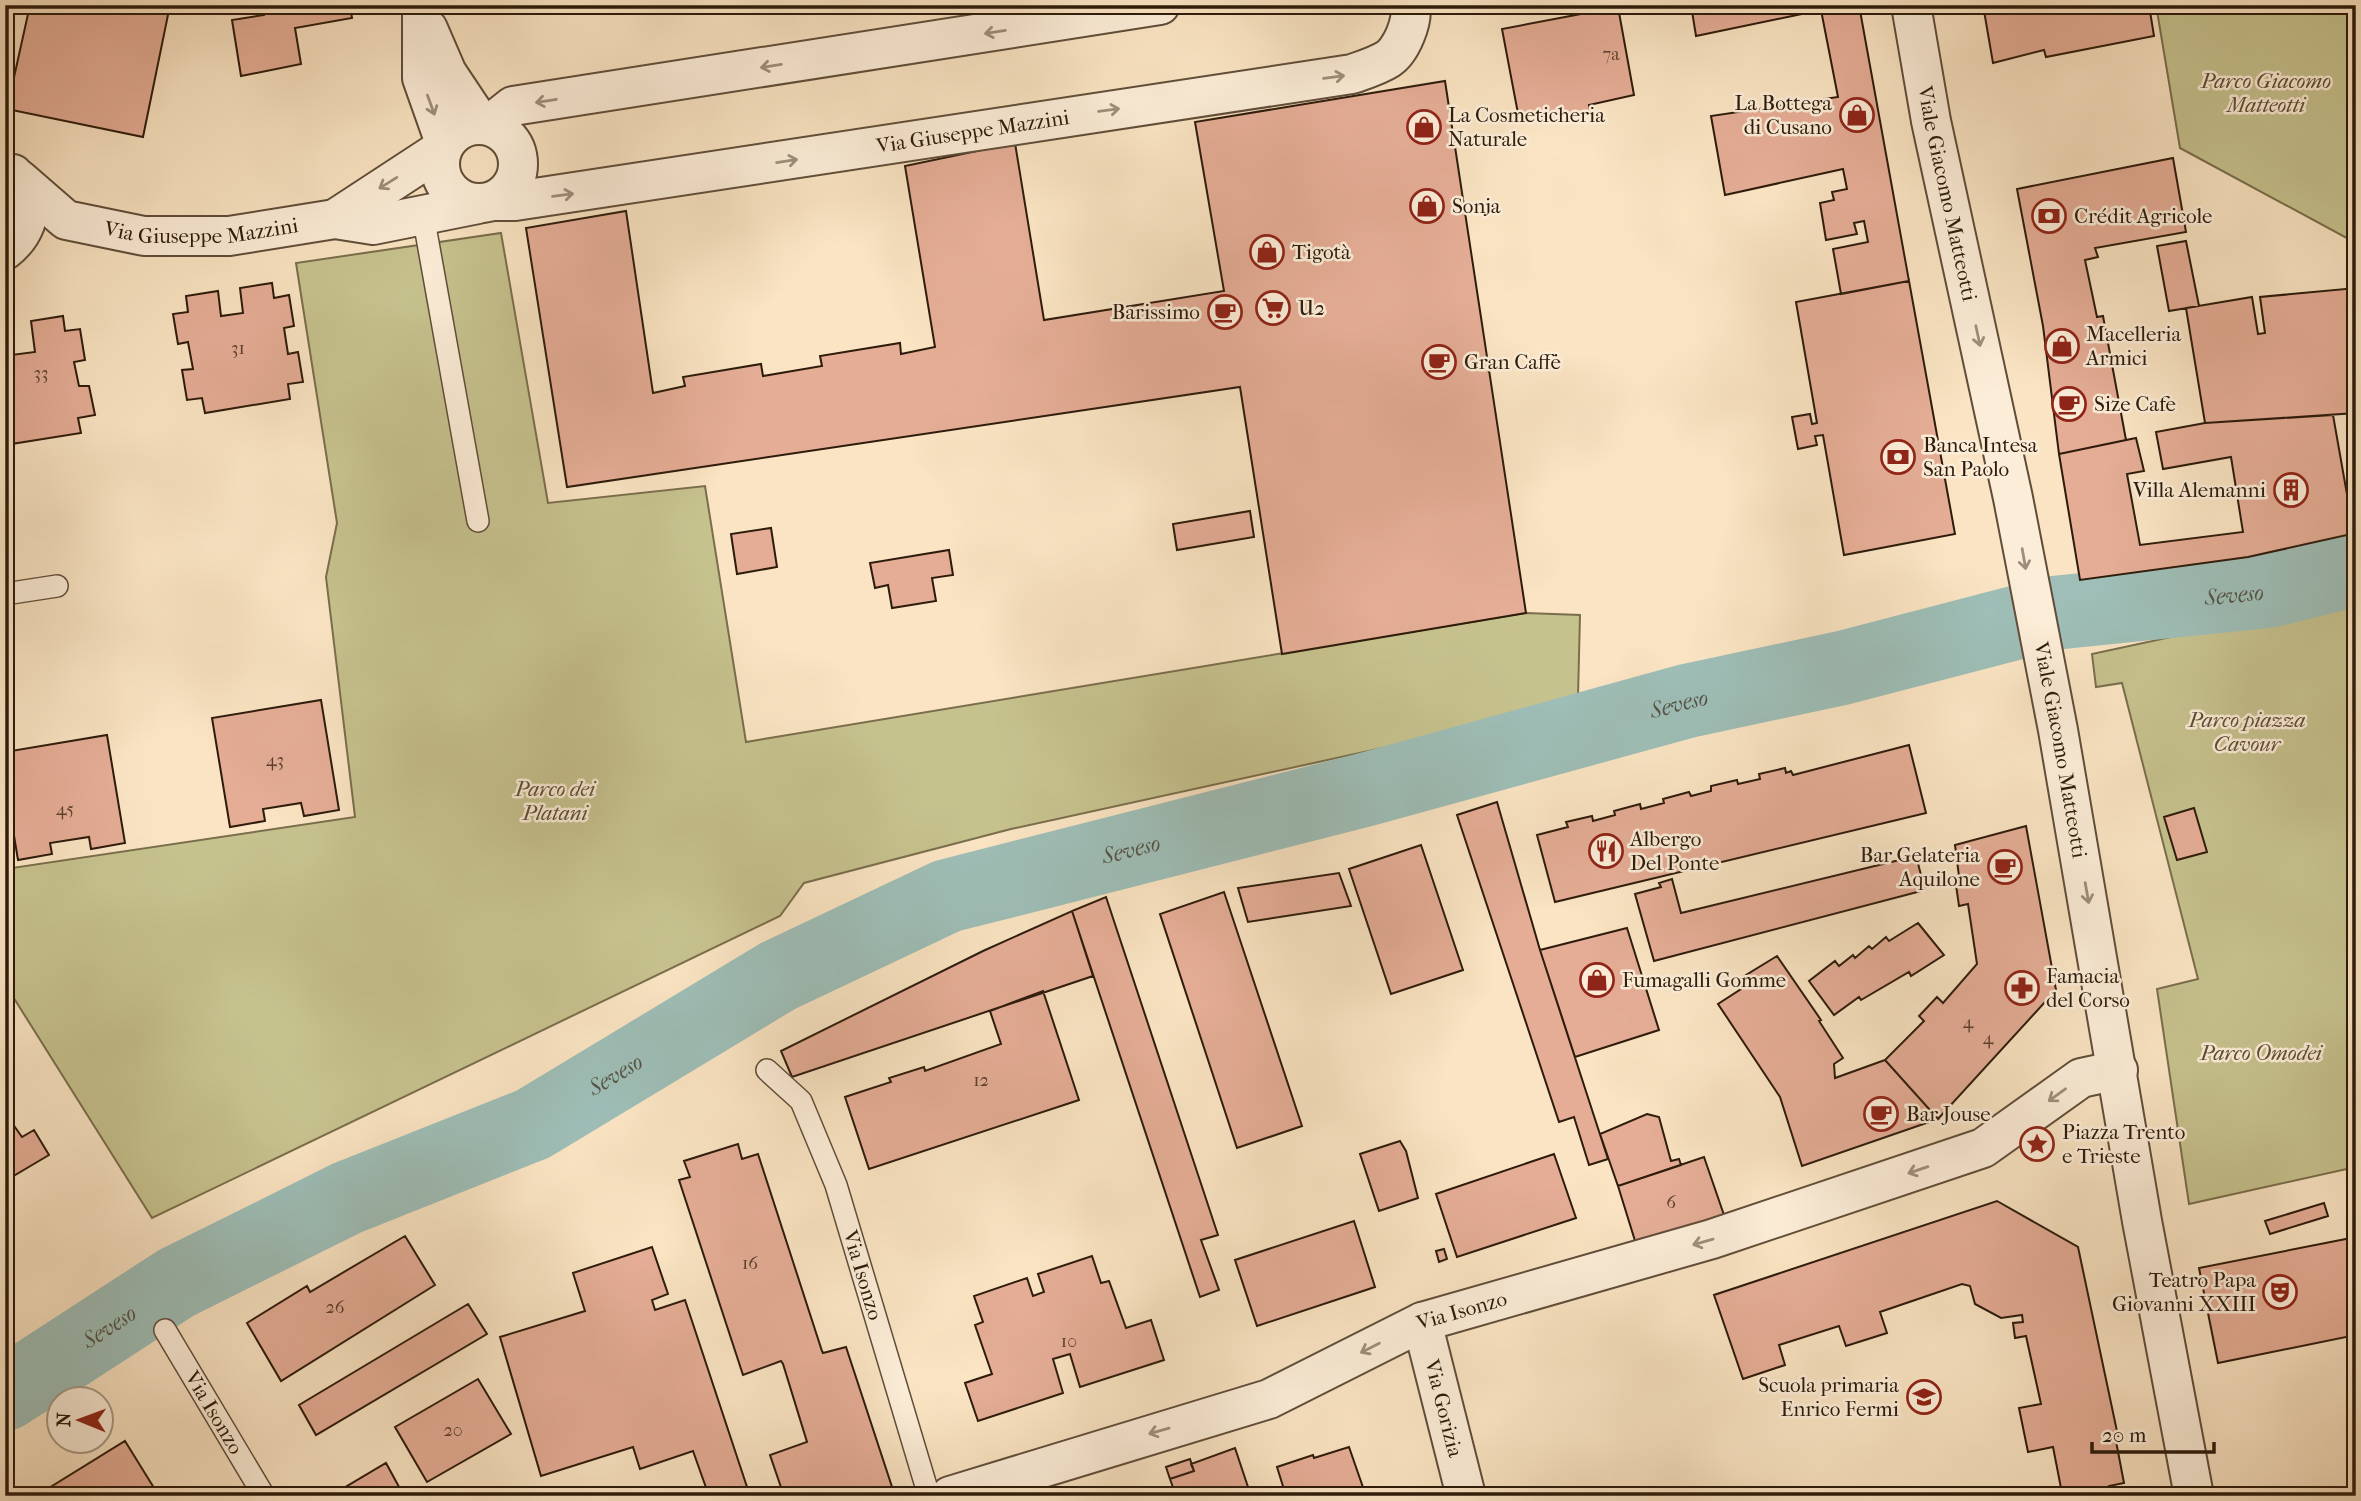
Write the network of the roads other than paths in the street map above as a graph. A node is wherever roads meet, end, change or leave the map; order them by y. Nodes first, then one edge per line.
1 (1160, 5) edge
2 (1410, 5) edge
3 (1911, 5) edge
4 (423, 12) edge
5 (485, 125) junction
6 (444, 146) junction
7 (10, 170) edge
8 (486, 202) junction
9 (423, 215) junction
10 (335, 219) junction
11 (66, 220) junction
12 (11, 245) edge
13 (478, 520) dead end
14 (57, 586) dead end
15 (5, 594) edge
16 (767, 1070) dead end
17 (2118, 1070) junction
18 (1422, 1322) junction
19 (165, 1330) dead end
20 (264, 1496) edge
21 (929, 1496) edge
22 (950, 1496) edge
23 (1466, 1496) edge
24 (2194, 1496) edge

1 -> 5 street
8 -> 2 street, Via Giuseppe Mazzini
3 -> 17 street, Viale Giacomo Matteotti
4 - 5 street
4 -> 6 street
5 - 6 street
5 - 8 street
6 - 8 street
6 -> 10 street, Via Giuseppe Mazzini
7 - 11 street, Via Giuseppe Mazzini
7 - 12 street
8 - 9 street, Via Giuseppe Mazzini
9 - 10 street, Via Giuseppe Mazzini
9 - 13 lane
10 - 11 street, Via Giuseppe Mazzini
11 - 12 street
14 - 15 lane
16 - 21 lane, Via Isonzo
17 -> 18 street, Via Isonzo
17 - 24 street, Viale Giacomo Matteotti
18 -> 22 street, Via Isonzo
18 - 23 street, Via Gorizia
19 - 20 lane, Via Isonzo

